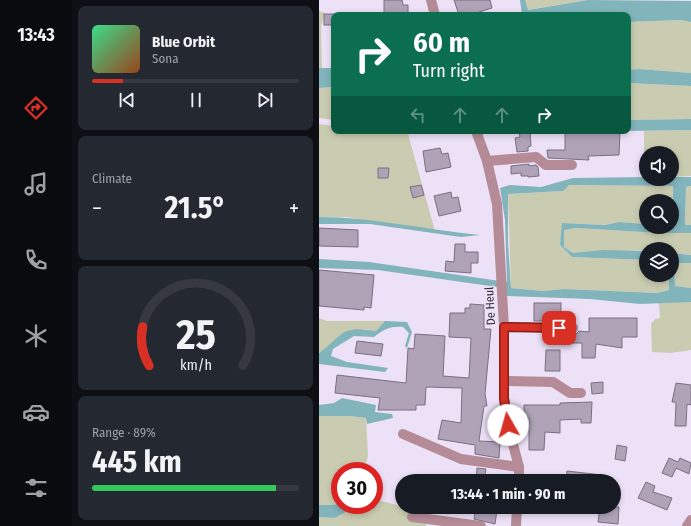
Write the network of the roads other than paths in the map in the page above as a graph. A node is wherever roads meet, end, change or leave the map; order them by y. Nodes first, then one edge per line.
1 (432, 0) edge
2 (434, 12) edge
3 (477, 134) edge
4 (487, 161) junction
5 (572, 165) dead end
6 (504, 327) junction
7 (573, 328) dead end
8 (504, 381) junction
9 (581, 393) dead end
10 (403, 434) dead end
11 (519, 467) junction
12 (519, 474) edge
13 (517, 514) edge
14 (412, 517) dead end
15 (691, 520) edge
16 (481, 526) edge
17 (516, 526) edge
18 (687, 526) edge

1 - 2 street
3 - 4 street, De Heul
4 - 5 street
4 - 6 street, De Heul
6 - 7 street
6 - 8 street, De Heul
8 - 9 street
8 - 11 street, De Heul
10 - 11 street
11 - 12 street, De Heul
13 - 17 street
14 - 16 street
15 - 18 street

